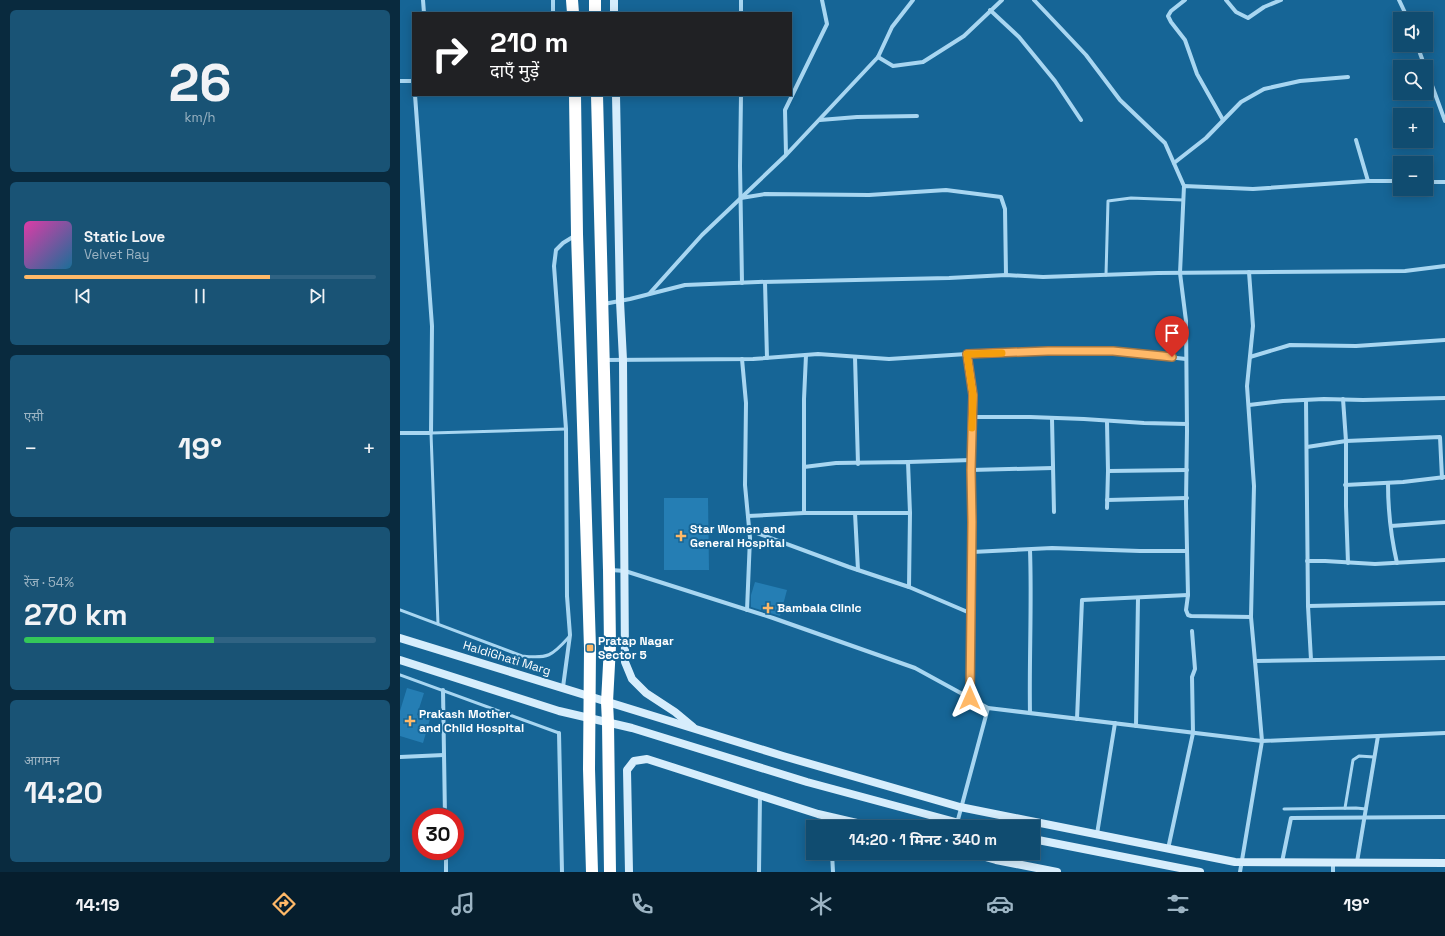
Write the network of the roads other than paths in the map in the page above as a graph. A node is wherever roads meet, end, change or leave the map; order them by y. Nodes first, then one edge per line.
1 (423, 0) edge
2 (553, 0) edge
3 (572, 0) edge
4 (595, 0) edge
5 (614, 0) edge
6 (741, 0) edge
7 (822, 0) edge
8 (913, 0) edge
9 (1002, 0) edge
10 (1034, 0) edge
11 (1185, 0) edge
12 (1226, 0) edge
13 (1282, 0) edge
14 (1399, 0) edge
15 (990, 10) junction
16 (424, 12) edge
17 (553, 12) edge
18 (572, 12) edge
19 (595, 12) edge
20 (614, 12) edge
21 (741, 12) edge
22 (1405, 12) edge
23 (878, 57) junction
24 (1348, 77) dead end
25 (400, 81) edge
26 (412, 81) edge
27 (1433, 88) edge
28 (416, 96) edge
29 (575, 96) edge
30 (597, 96) edge
31 (616, 96) edge
32 (741, 96) edge
33 (792, 96) edge
34 (792, 96) edge
35 (917, 116) dead end
36 (820, 120) junction
37 (1081, 120) dead end
38 (1223, 120) junction
39 (1445, 121) edge
40 (1356, 140) dead end
41 (786, 155) junction
42 (1174, 163) junction
43 (1368, 181) junction
44 (1393, 182) edge
45 (1433, 182) edge
46 (1445, 182) edge
47 (1184, 186) junction
48 (740, 198) junction
49 (1183, 200) junction
50 (577, 234) junction
51 (1445, 266) edge
52 (1180, 272) junction
53 (1249, 272) junction
54 (1106, 274) junction
55 (1006, 275) junction
56 (765, 282) junction
57 (742, 283) junction
58 (649, 294) junction
59 (620, 301) junction
60 (602, 304) junction
61 (1445, 340) edge
62 (967, 354) junction
63 (806, 355) junction
64 (856, 357) junction
65 (1250, 357) junction
66 (767, 358) junction
67 (742, 359) junction
68 (1186, 359) junction
69 (604, 360) junction
70 (623, 360) junction
71 (1445, 398) edge
72 (1343, 399) junction
73 (1306, 400) junction
74 (1249, 405) junction
75 (972, 417) junction
76 (1052, 419) junction
77 (1107, 422) junction
78 (1187, 424) junction
79 (566, 429) junction
80 (400, 433) edge
81 (431, 433) junction
82 (1346, 441) junction
83 (1307, 447) junction
84 (972, 460) junction
85 (908, 462) junction
86 (858, 464) junction
87 (804, 467) junction
88 (1053, 468) junction
89 (971, 470) junction
90 (1187, 470) junction
91 (1108, 471) junction
92 (1443, 478) edge
93 (1388, 483) junction
94 (1346, 485) junction
95 (1187, 498) junction
96 (1107, 500) junction
97 (1107, 508) dead end
98 (1054, 512) dead end
99 (804, 513) junction
100 (855, 513) junction
101 (910, 513) junction
102 (748, 516) junction
103 (1445, 522) edge
104 (1391, 526) junction
105 (749, 530) junction
106 (1030, 550) junction
107 (1187, 551) junction
108 (972, 552) junction
109 (1445, 560) edge
110 (1307, 561) junction
111 (1348, 563) junction
112 (1397, 563) junction
113 (609, 570) junction
114 (858, 570) junction
115 (625, 571) junction
116 (909, 587) junction
117 (1188, 595) junction
118 (1138, 598) junction
119 (1445, 603) edge
120 (1308, 606) junction
121 (400, 610) edge
122 (747, 610) junction
123 (970, 613) junction
124 (1251, 617) junction
125 (438, 624) junction
126 (1192, 631) dead end
127 (570, 635) junction
128 (400, 638) edge
129 (1445, 658) edge
130 (400, 660) edge
131 (1311, 660) junction
132 (1255, 661) junction
133 (400, 675) edge
134 (563, 687) junction
135 (443, 690) junction
136 (589, 696) junction
137 (970, 698) junction
138 (607, 702) junction
139 (988, 708) junction
140 (1030, 713) junction
141 (589, 718) junction
142 (1077, 719) junction
143 (608, 723) junction
144 (1115, 724) junction
145 (1136, 726) junction
146 (697, 730) junction
147 (559, 733) joint
148 (1193, 733) junction
149 (1445, 733) edge
150 (1378, 736) junction
151 (1262, 741) junction
152 (444, 756) junction
153 (400, 757) edge
154 (1374, 757) junction
155 (760, 795) junction
156 (960, 807) junction
157 (445, 808) edge
158 (1345, 808) junction
159 (1284, 809) dead end
160 (1366, 809) junction
161 (831, 816) junction
162 (1364, 817) junction
163 (1445, 817) edge
164 (831, 820) edge
165 (847, 820) edge
166 (939, 820) edge
167 (957, 820) edge
168 (1097, 834) junction
169 (1040, 840) edge
170 (1168, 849) junction
171 (446, 860) edge
172 (832, 860) edge
173 (996, 860) edge
174 (1242, 862) junction
175 (1282, 862) junction
176 (1333, 863) junction
177 (1357, 863) junction
178 (1445, 863) edge
179 (446, 872) edge
180 (562, 872) edge
181 (592, 872) edge
182 (610, 872) edge
183 (629, 872) edge
184 (759, 872) edge
185 (832, 872) edge
186 (1057, 872) edge
187 (1200, 872) edge
188 (1240, 872) edge
189 (1333, 872) edge

1 - 16 street
2 - 17 street
3 - 18 highway
4 - 19 highway
5 - 20 street
6 - 21 street
7 - 34 street
8 - 23 street
9 - 15 street
10 - 42 street
11 - 38 street
12 - 13 street
14 - 22 street
15 - 23 street
15 - 37 street
23 - 36 street
24 - 38 street
25 - 26 street
27 - 39 street
28 - 81 street
29 - 50 highway
30 - 60 highway
31 - 59 street
32 - 48 street
33 - 41 street
35 - 36 street
36 - 41 street
38 - 42 street
40 - 43 street
41 - 48 street
42 - 47 street
43 - 44 street
43 - 47 street
45 - 46 street
47 - 49 street
48 - 55 street
48 - 57 street
48 - 58 street
49 - 52 street
49 - 54 lane
50 - 79 street
50 - 136 highway
51 - 53 street
52 - 53 street
52 - 54 street
52 - 68 street
53 - 65 street
54 - 55 street
55 - 56 street
56 - 57 street
56 - 66 street
57 - 58 street
58 - 59 street
59 - 60 street
59 - 70 street
60 - 69 highway
61 - 65 street
62 - 64 street
62 - 68 street
62 - 75 street
63 - 64 street
63 - 66 street
63 - 87 street
64 - 86 street
65 - 74 street
66 - 67 street
67 - 70 street
67 - 102 street
68 - 78 street
69 - 70 street
69 - 113 highway
70 - 115 street
71 - 72 street
72 - 73 street
72 - 82 street
73 - 74 street
73 - 83 street
74 - 124 street
75 - 76 street
75 - 84 street
76 - 77 street
76 - 88 street
77 - 78 street
77 - 91 street
78 - 90 street
79 - 81 lane
79 - 127 street
80 - 81 street
81 - 125 lane
82 - 83 street
82 - 92 street
82 - 94 street
83 - 110 street
84 - 85 street
84 - 89 street
85 - 86 street
85 - 101 street
86 - 87 street
87 - 99 street
88 - 89 street
88 - 98 street
89 - 108 street
90 - 91 street
90 - 95 street
91 - 96 street
92 - 93 street
93 - 94 street
93 - 104 street
94 - 111 street
95 - 96 street
95 - 107 street
96 - 97 street
99 - 100 street
99 - 102 street
100 - 101 street
100 - 114 street
101 - 116 street
102 - 105 street
103 - 104 street
104 - 112 street
105 - 114 street
105 - 122 street
106 - 107 street
106 - 108 street
106 - 140 street
107 - 117 street
108 - 123 street
109 - 112 street
110 - 111 street
110 - 120 street
111 - 112 street
113 - 115 street
113 - 138 highway
114 - 116 street
115 - 122 street
115 - 146 street
116 - 123 street
117 - 118 street
117 - 124 street
118 - 142 street
118 - 145 street
119 - 120 street
120 - 131 street
121 - 125 lane
122 - 137 street
123 - 137 street
124 - 132 street
125 - 127 lane
126 - 148 street
127 - 134 street
128 - 134 street, HaldiGhati Marg
129 - 131 street
130 - 141 street
131 - 132 street
132 - 151 street
133 - 135 lane
134 - 136 street, HaldiGhati Marg
135 - 147 lane
135 - 152 street
136 - 138 street, HaldiGhati Marg
136 - 141 highway
137 - 139 street
138 - 143 highway
138 - 146 street, HaldiGhati Marg
139 - 140 street
139 - 156 street
140 - 142 street
141 - 143 street
141 - 181 highway
142 - 144 street
143 - 166 street
143 - 182 highway
144 - 145 street
144 - 168 street
145 - 148 street
146 - 156 street, HaldiGhati Marg
147 - 180 street
148 - 151 street
148 - 170 street
149 - 150 street
150 - 151 street
150 - 154 street
151 - 174 street
152 - 153 street
152 - 157 street
154 - 158 lane
154 - 160 street
155 - 161 street
155 - 183 street
155 - 184 street
156 - 167 street
156 - 168 street, HaldiGhati Marg
158 - 159 lane
158 - 160 lane
160 - 162 street
161 - 164 street
161 - 165 street
162 - 163 street
162 - 175 street
162 - 177 street
168 - 170 street, HaldiGhati Marg
169 - 187 street
170 - 174 street, HaldiGhati Marg
171 - 179 street
172 - 185 street
173 - 186 street
174 - 175 street, HaldiGhati Marg
174 - 188 street
175 - 176 street, HaldiGhati Marg
176 - 177 street, HaldiGhati Marg
176 - 189 street
177 - 178 street, HaldiGhati Marg

